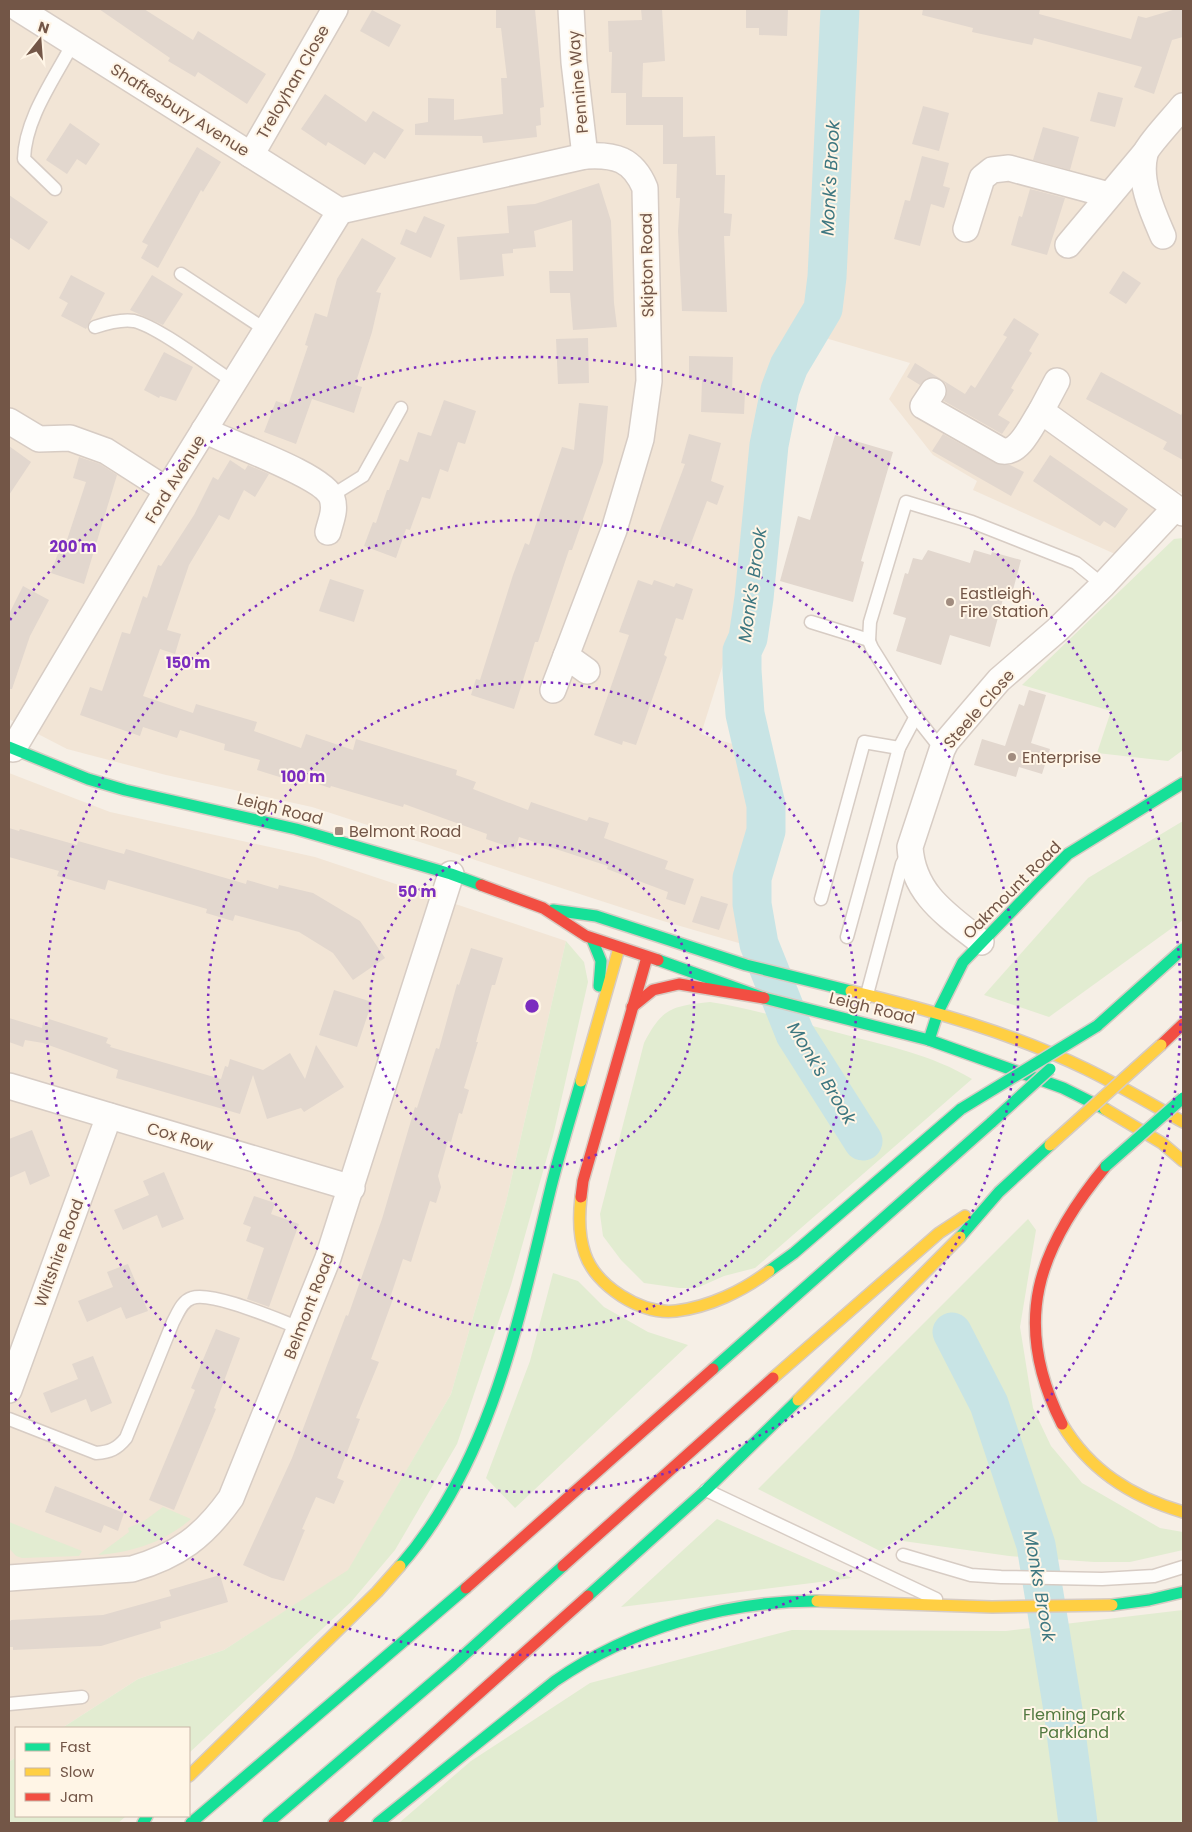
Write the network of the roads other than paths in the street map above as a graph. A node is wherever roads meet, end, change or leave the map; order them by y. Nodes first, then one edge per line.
1 (19, 9) edge
2 (335, 9) edge
3 (571, 9) edge
4 (73, 43) junction
5 (1183, 106) edge
6 (1145, 153) junction
7 (251, 155) junction
8 (585, 156) junction
9 (54, 189) dead end
10 (1110, 196) junction
11 (340, 211) junction
12 (966, 229) dead end
13 (1162, 236) dead end
14 (1068, 245) dead end
15 (180, 274) dead end
16 (95, 327) dead end
17 (266, 330) junction
18 (1058, 381) dead end
19 (234, 382) junction
20 (933, 391) dead end
21 (401, 408) dead end
22 (1040, 411) junction
23 (9, 420) edge
24 (204, 430) junction
25 (167, 490) junction
26 (331, 496) junction
27 (1179, 510) edge
28 (328, 532) dead end
29 (1103, 585) junction
30 (811, 622) dead end
31 (869, 640) junction
32 (566, 656) junction
33 (587, 671) dead end
34 (553, 690) dead end
35 (916, 716) junction
36 (11, 748) edge
37 (899, 748) junction
38 (942, 750) junction
39 (1183, 783) edge
40 (910, 847) junction
41 (451, 874) junction
42 (820, 899) dead end
43 (543, 908) junction
44 (640, 931) junction
45 (847, 937) dead end
46 (592, 939) junction
47 (981, 942) junction
48 (619, 948) junction
49 (1183, 949) edge
50 (647, 957) junction
51 (867, 995) junction
52 (764, 998) junction
53 (632, 1007) junction
54 (938, 1012) junction
55 (861, 1021) junction
56 (1183, 1024) edge
57 (1097, 1026) junction
58 (929, 1040) junction
59 (9, 1086) edge
60 (1183, 1098) edge
61 (109, 1116) junction
62 (1183, 1122) edge
63 (1183, 1161) edge
64 (552, 1184) junction
65 (352, 1188) junction
66 (999, 1192) junction
67 (300, 1328) junction
68 (9, 1390) edge
69 (9, 1419) edge
70 (706, 1490) junction
71 (1183, 1512) edge
72 (903, 1555) dead end
73 (1183, 1567) edge
74 (9, 1578) edge
75 (1183, 1592) edge
76 (952, 1606) junction
77 (82, 1697) dead end
78 (9, 1704) edge
79 (190, 1775) edge
80 (191, 1823) edge
81 (268, 1823) edge
82 (334, 1823) edge
83 (378, 1823) edge

1 - 4 street, Shaftesbury Avenue
2 - 7 street, Treloyhan Close
3 - 8 street, Pennine Way
4 - 7 street, Shaftesbury Avenue
4 - 9 lane
5 - 6 street
6 - 10 street
6 - 13 street
7 - 11 street, Shaftesbury Avenue
8 - 11 street, Skipton Road
8 - 32 street, Skipton Road
10 - 12 street
10 - 14 street
11 - 17 street, Ford Avenue
15 - 17 lane
16 - 19 lane
17 - 19 street, Ford Avenue
18 - 22 street
19 - 24 street, Ford Avenue
20 - 22 street
21 - 26 lane
22 - 27 street, Steele Close
23 - 25 street
24 - 25 street, Ford Avenue
24 - 26 street
25 - 36 street, Ford Avenue
26 - 28 street
27 - 29 street, Steele Close
29 - 31 lane
29 - 38 street, Steele Close
30 - 31 lane
31 - 35 lane
32 - 33 street
32 - 34 street, Skipton Road
35 - 37 lane
35 - 38 lane
36 - 41 main road, Leigh Road
37 - 42 lane
37 - 45 lane
38 - 40 street, Steele Close
39 - 47 main road, Oakmount Road
40 - 47 street, Steele Close
40 - 51 lane
41 - 43 main road, Leigh Road
41 - 65 street, Belmont Road
43 - 44 main road, Leigh Road
43 - 46 main road, Leigh Road
44 - 48 main road
44 - 50 main road
44 - 51 main road, Leigh Road
46 - 48 main road, Leigh Road
46 - 64 main road
47 - 54 main road, Oakmount Road
48 - 50 main road, Leigh Road
48 - 64 main road
49 - 57 main road
50 - 52 main road, Leigh Road
50 - 53 main road
51 - 54 main road, Leigh Road
51 - 55 lane
52 - 53 main road
52 - 55 main road, Leigh Road
53 - 57 main road, bridge
54 - 58 main road, Oakmount Road
54 - 62 main road, Leigh Road
55 - 58 main road, Leigh Road
56 - 66 main road, bridge
57 - 80 main road, bridge
58 - 63 main road, Leigh Road
59 - 61 street, Cox Row
60 - 71 main road, bridge
61 - 65 street, Cox Row
61 - 68 street, Wiltshire Road
64 - 79 main road
65 - 67 street, Belmont Road
66 - 70 main road
66 - 81 main road
67 - 69 lane
67 - 74 street, Belmont Road
70 - 76 lane
70 - 82 main road
72 - 73 lane
75 - 76 main road
76 - 83 main road
77 - 78 lane

